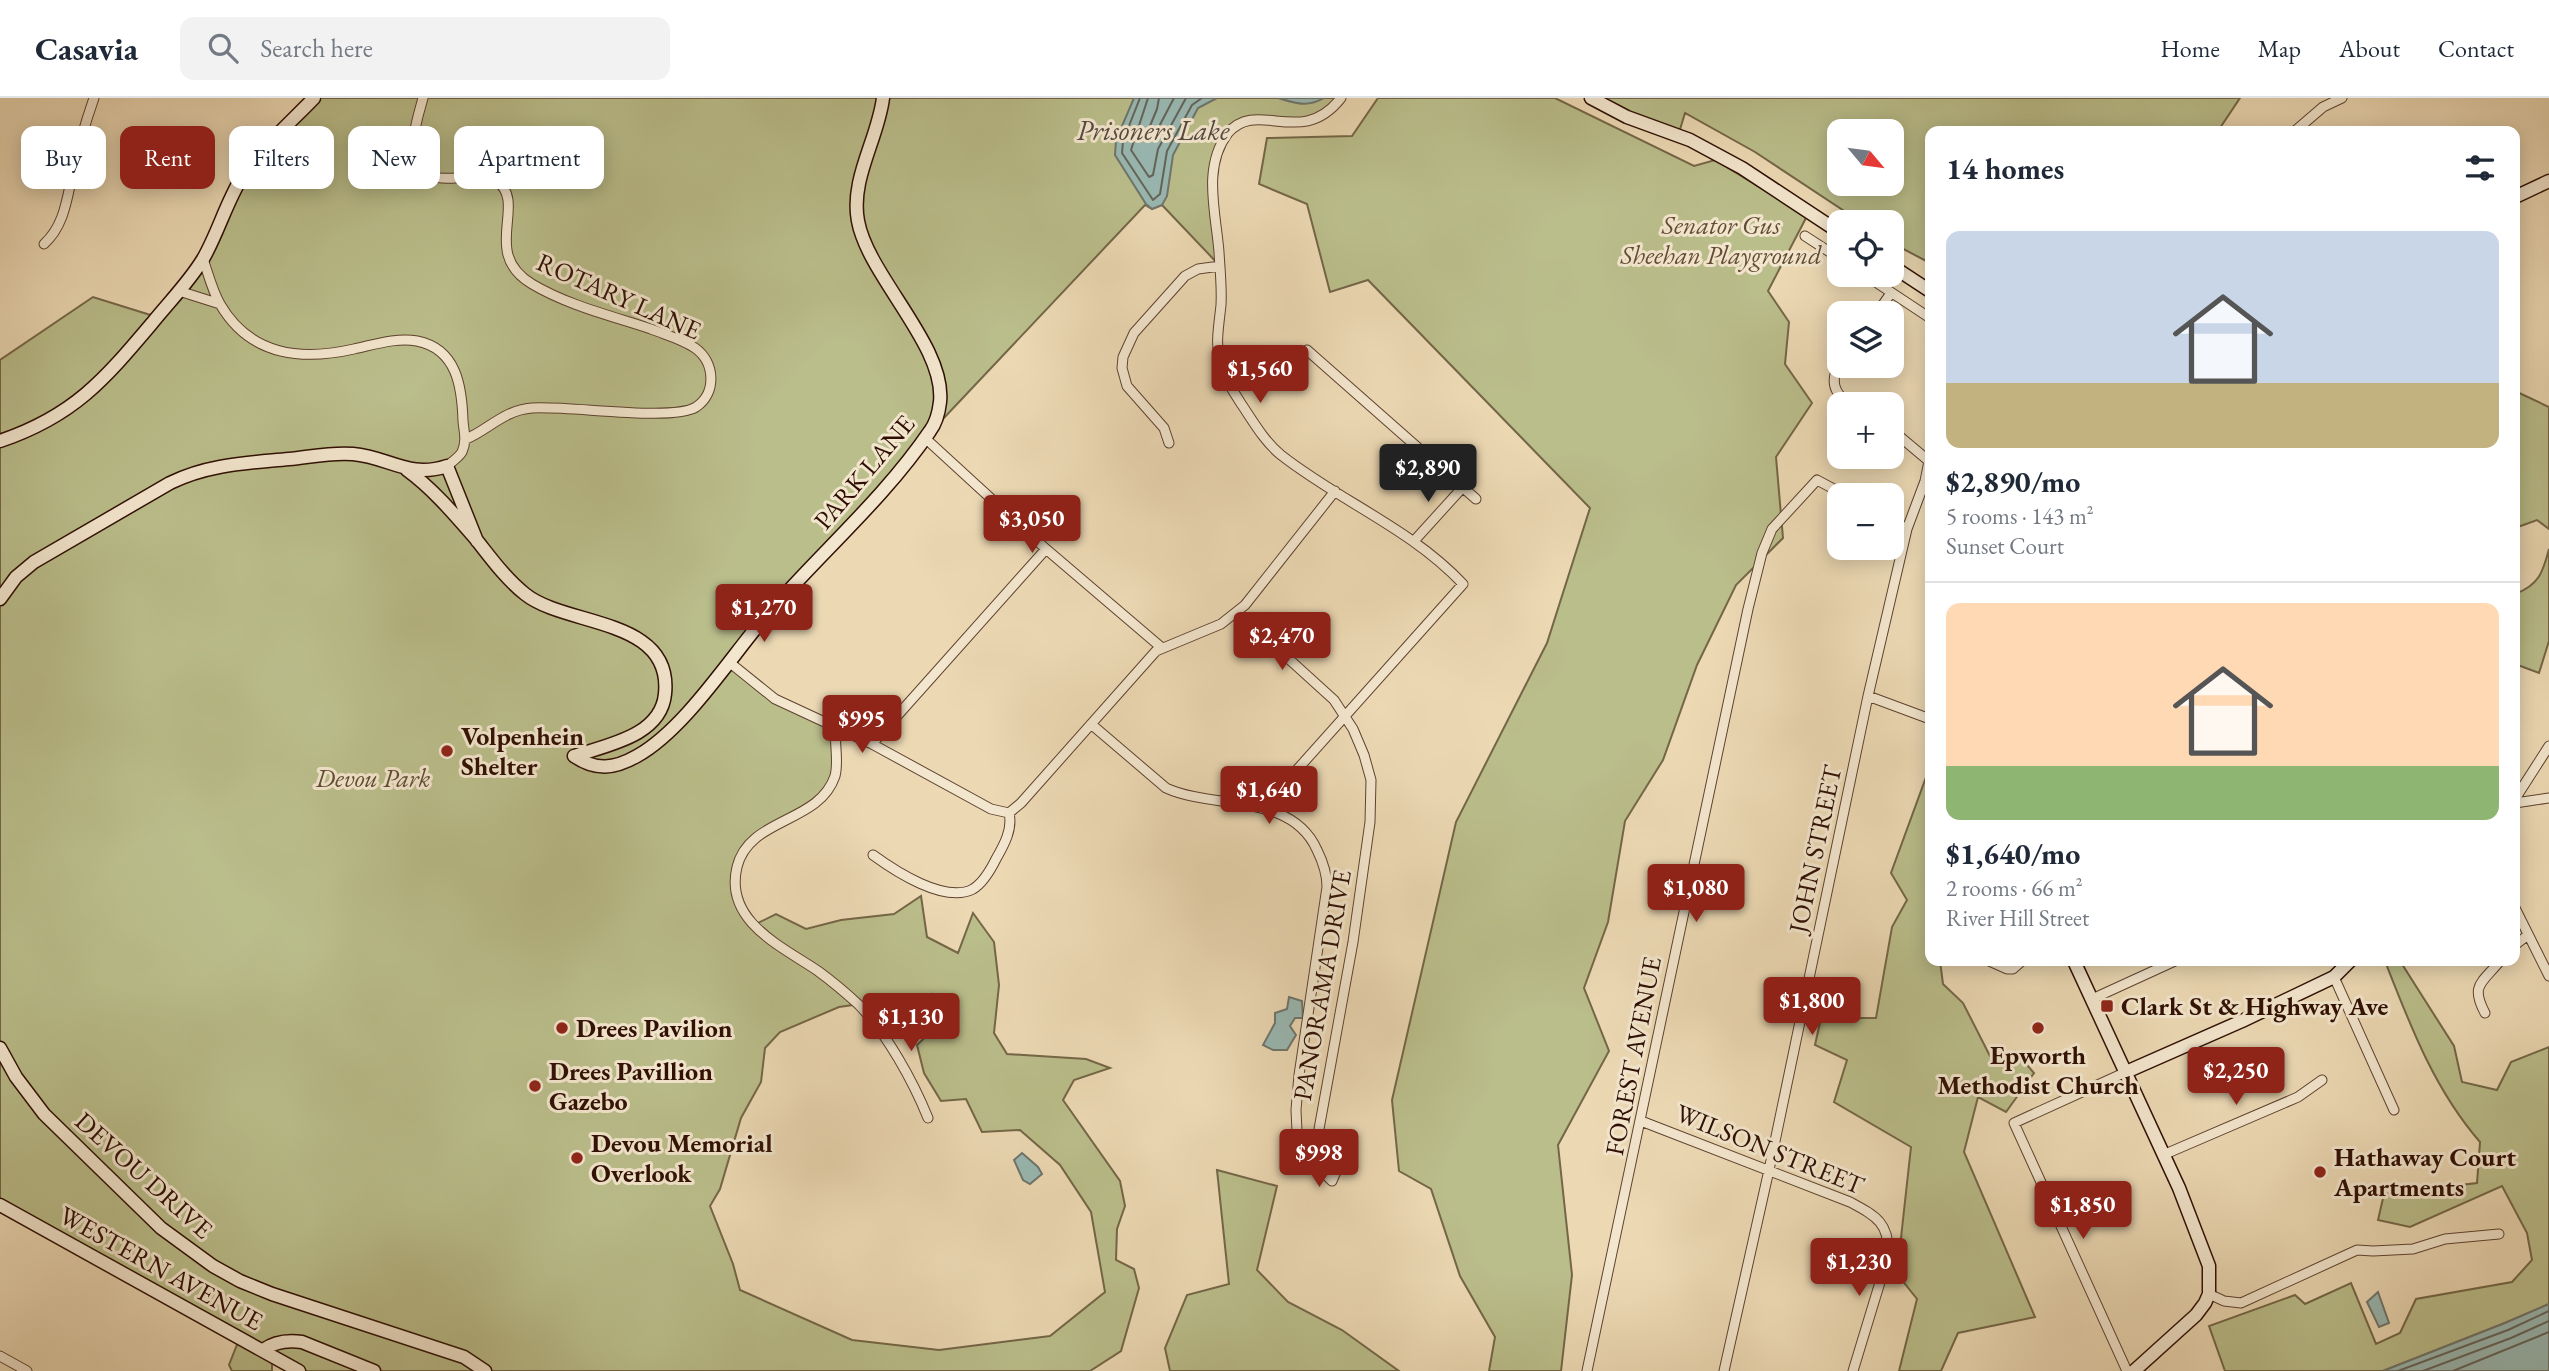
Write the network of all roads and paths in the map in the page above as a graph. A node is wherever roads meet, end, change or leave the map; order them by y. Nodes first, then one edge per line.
1 (94, 98) edge
2 (314, 98) edge
3 (423, 98) edge
4 (883, 98) edge
5 (1341, 98) edge
6 (1591, 98) edge
7 (2342, 98) edge
8 (2301, 126) edge
9 (2549, 181) edge
10 (2520, 195) edge
11 (1827, 224) edge
12 (1805, 236) dead end
13 (44, 244) dead end
14 (1827, 250) edge
15 (203, 259) junction
16 (1220, 266) junction
17 (1904, 274) edge
18 (1882, 287) edge
19 (1925, 288) edge
20 (179, 291) junction
21 (1891, 293) junction
22 (1885, 301) edge
23 (220, 304) junction
24 (1925, 315) edge
25 (1307, 350) dead end
26 (925, 438) junction
27 (466, 439) junction
28 (1904, 440) edge
29 (0, 441) edge
30 (1169, 443) dead end
31 (1925, 457) edge
32 (447, 466) junction
33 (407, 470) junction
34 (1925, 481) edge
35 (1827, 485) edge
36 (1463, 487) junction
37 (1335, 491) junction
38 (1476, 499) dead end
39 (1904, 527) edge
40 (1907, 529) junction
41 (477, 541) junction
42 (1414, 541) junction
43 (1046, 548) junction
44 (0, 599) edge
45 (1237, 611) junction
46 (1161, 648) junction
47 (729, 662) junction
48 (1868, 696) junction
49 (1345, 716) junction
50 (1925, 717) edge
51 (1091, 724) junction
52 (836, 729) junction
53 (872, 744) junction
54 (2549, 746) edge
55 (2520, 793) edge
56 (2549, 798) edge
57 (2520, 801) edge
58 (1229, 802) junction
59 (1009, 813) junction
60 (873, 855) dead end
61 (2520, 918) edge
62 (2528, 935) junction
63 (2520, 941) edge
64 (2076, 966) edge
65 (2164, 966) edge
66 (2345, 966) edge
67 (2496, 966) edge
68 (2549, 976) edge
69 (2334, 977) junction
70 (2092, 999) junction
71 (2485, 1013) dead end
72 (0, 1048) edge
73 (2126, 1072) junction
74 (2322, 1080) dead end
75 (2394, 1110) dead end
76 (928, 1118) dead end
77 (1641, 1121) junction
78 (2163, 1155) junction
79 (1769, 1171) junction
80 (0, 1205) edge
81 (2499, 1234) dead end
82 (2209, 1294) junction
83 (263, 1350) junction
84 (0, 1356) edge
85 (27, 1371) edge
86 (299, 1371) edge
87 (374, 1371) edge
88 (485, 1371) edge
89 (1587, 1371) edge
90 (1724, 1371) edge
91 (1853, 1371) edge
92 (2127, 1371) edge
93 (2134, 1371) edge

1 - 13 street
2 - 15 street
3 - 27 street, ROTARY LANE
4 - 26 street, PARK LANE
5 - 16 street
6 - 11 street
7 - 8 street
9 - 10 street
12 - 14 street
15 - 20 street
15 - 23 street
16 - 30 street
16 - 37 street
17 - 19 street
18 - 21 street
20 - 23 street
20 - 29 street
21 - 22 street
21 - 24 street
23 - 27 street
25 - 36 street
26 - 43 street
26 - 47 street, PARK LANE
27 - 32 street
28 - 31 street
32 - 33 street
32 - 41 street
33 - 41 street
33 - 44 street
34 - 40 street, JOHN STREET
35 - 77 street, FOREST AVENUE
36 - 38 street
36 - 42 street
37 - 42 street
37 - 45 street
39 - 40 street
40 - 48 street, JOHN STREET
41 - 47 street, PARK LANE
42 - 49 street
43 - 46 street
43 - 53 street
45 - 46 street
45 - 49 street, PANORAMA DRIVE
46 - 51 street
47 - 52 street
48 - 50 street
48 - 79 street, JOHN STREET
49 - 58 street
49 - 58 street, PANORAMA DRIVE
51 - 58 street
51 - 59 street
52 - 53 street
52 - 76 street
53 - 59 street
54 - 55 street
56 - 57 street
59 - 60 street
61 - 62 street
62 - 63 street
62 - 68 street
64 - 70 street
65 - 70 street
66 - 69 street
67 - 71 street
69 - 73 street
69 - 75 street
70 - 73 street
72 - 88 street, DEVOU DRIVE
73 - 78 street
73 - 92 street
74 - 78 street
77 - 79 street, WILSON STREET
77 - 89 street, FOREST AVENUE
78 - 82 street
79 - 90 street, JOHN STREET
79 - 91 street, WILSON STREET
80 - 83 street, WESTERN AVENUE
81 - 82 street
82 - 93 street
83 - 86 street, WESTERN AVENUE
83 - 87 street
84 - 85 street

